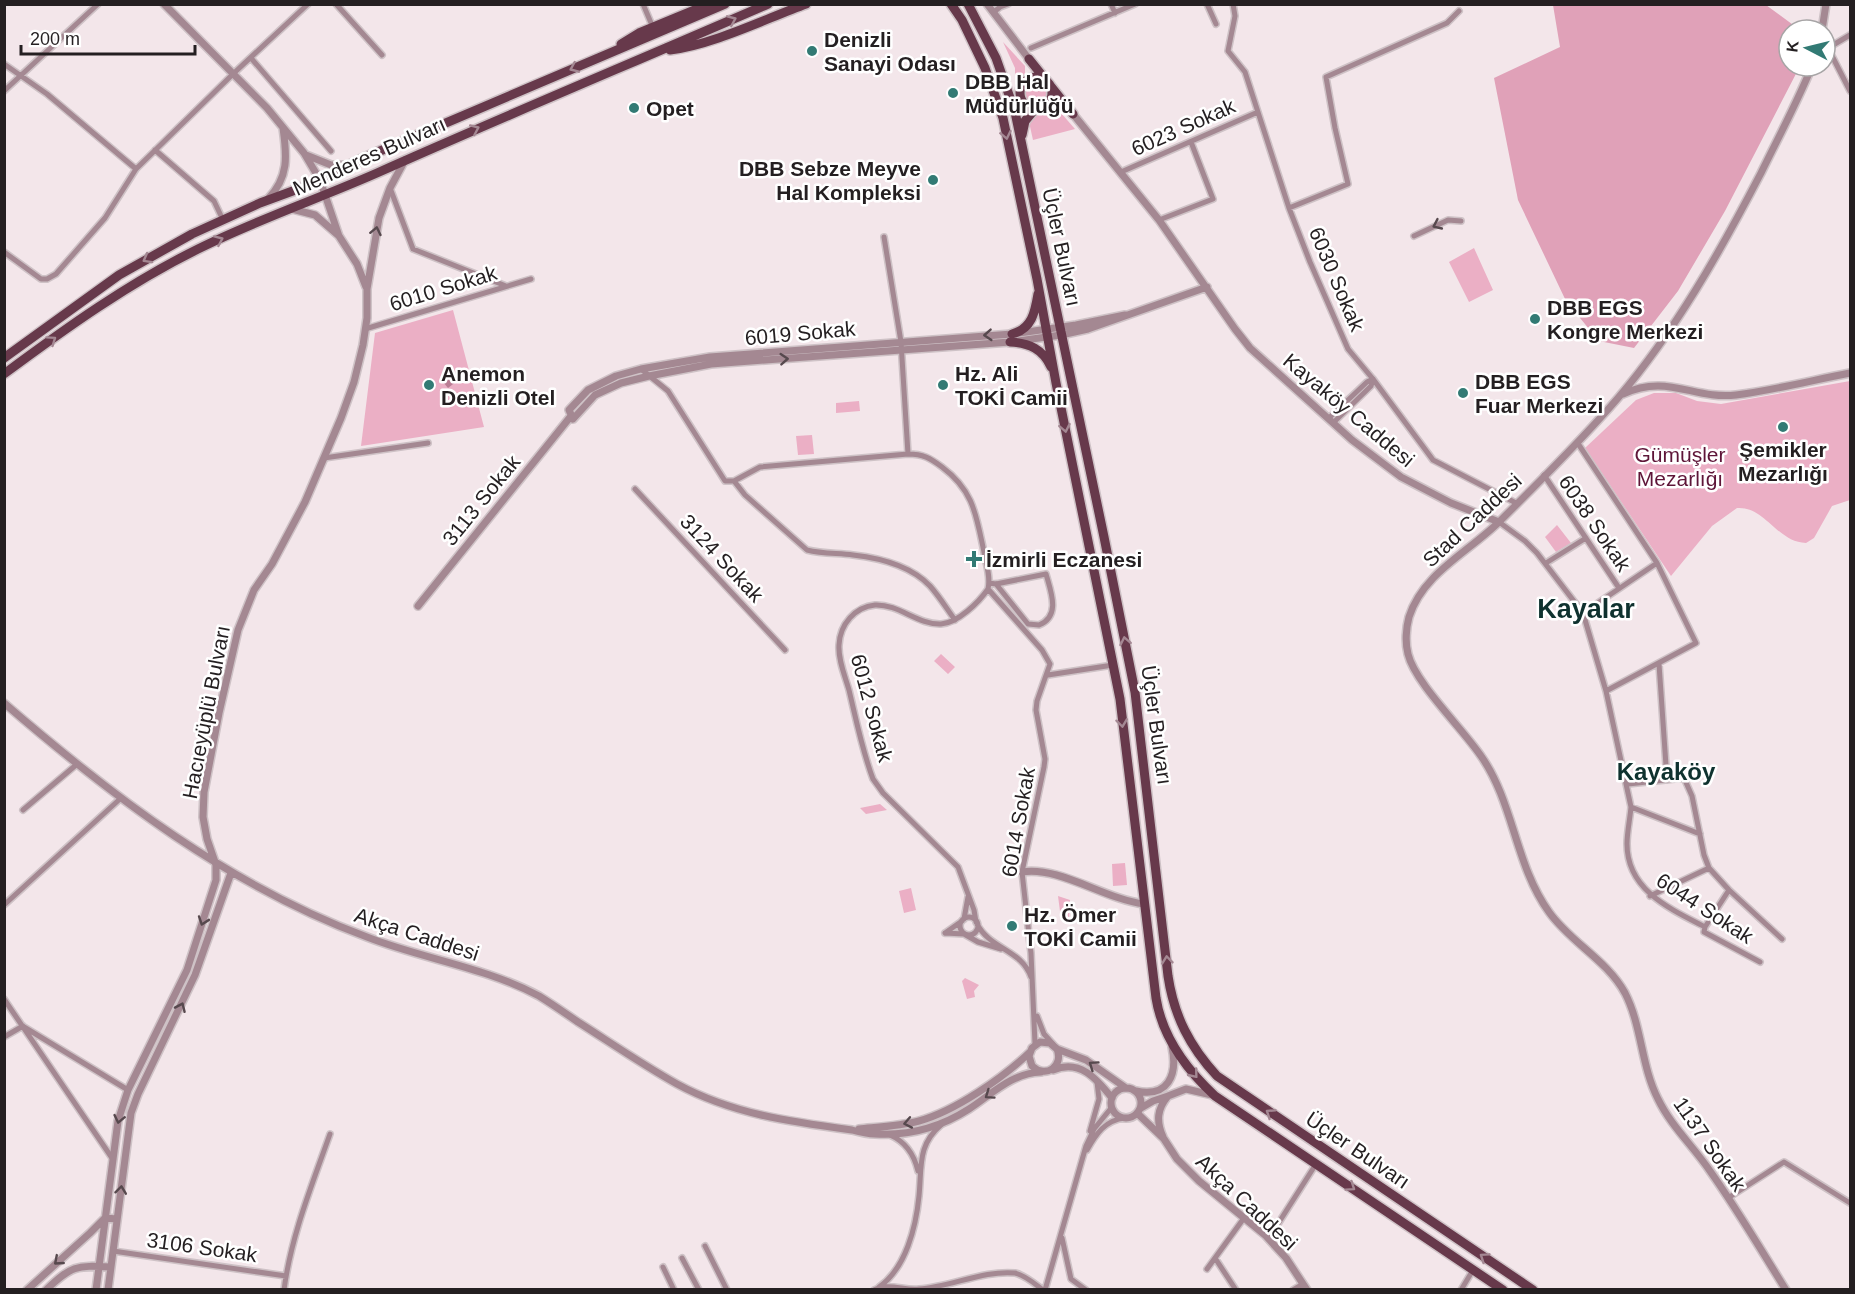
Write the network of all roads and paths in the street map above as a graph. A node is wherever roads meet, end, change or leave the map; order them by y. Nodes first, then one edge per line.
1 (98, 4) edge
2 (164, 4) edge
3 (308, 4) edge
4 (336, 4) edge
5 (643, 4) edge
6 (709, 4) edge
7 (724, 4) edge
8 (768, 4) edge
9 (806, 4) edge
10 (951, 4) edge
11 (968, 4) edge
12 (987, 4) edge
13 (1008, 4) edge
14 (1111, 4) edge
15 (1135, 4) edge
16 (1207, 4) edge
17 (1233, 4) edge
18 (691, 8) edge
19 (1459, 11) dead end
20 (994, 12) junction
21 (1115, 13) junction
22 (1216, 24) dead end
23 (655, 31) junction
24 (1851, 35) edge
25 (1837, 42) edge
26 (1030, 48) dead end
27 (659, 51) junction
28 (382, 55) dead end
29 (251, 58) junction
30 (1028, 60) junction
31 (4, 64) edge
32 (1837, 66) edge
33 (234, 73) junction
34 (1003, 74) junction
35 (21, 76) junction
36 (1807, 78) edge
37 (1027, 79) junction
38 (1049, 84) junction
39 (4, 91) edge
40 (1851, 91) edge
41 (1046, 106) junction
42 (1035, 109) junction
43 (1258, 112) junction
44 (1073, 114) junction
45 (283, 126) junction
46 (1021, 141) junction
47 (1191, 142) junction
48 (155, 150) junction
49 (331, 151) dead end
50 (304, 153) junction
51 (405, 160) junction
52 (349, 165) junction
53 (136, 169) junction
54 (1121, 172) junction
55 (320, 180) junction
56 (390, 188) junction
57 (326, 196) junction
58 (266, 201) junction
59 (1289, 208) junction
60 (292, 209) junction
61 (223, 220) junction
62 (1159, 220) junction
63 (1461, 221) dead end
64 (339, 236) junction
65 (1414, 236) dead end
66 (884, 237) dead end
67 (4, 252) edge
68 (531, 279) dead end
69 (1037, 279) junction
70 (506, 286) junction
71 (1207, 287) junction
72 (367, 289) junction
73 (365, 329) junction
74 (1061, 331) junction
75 (1047, 333) junction
76 (1011, 338) junction
77 (901, 342) junction
78 (901, 351) junction
79 (4, 358) edge
80 (641, 369) junction
81 (1851, 373) edge
82 (4, 374) edge
83 (649, 376) junction
84 (1373, 379) junction
85 (1056, 383) junction
86 (1621, 395) junction
87 (571, 415) junction
88 (1332, 420) junction
89 (1577, 442) junction
90 (428, 443) dead end
91 (908, 454) junction
92 (324, 458) junction
93 (1544, 475) junction
94 (734, 481) junction
95 (635, 489) dead end
96 (1516, 503) junction
97 (1499, 522) junction
98 (1586, 538) junction
99 (1546, 563) junction
100 (1657, 563) junction
101 (991, 585) junction
102 (1619, 588) junction
103 (418, 606) dead end
104 (1583, 613) junction
105 (955, 620) junction
106 (785, 650) dead end
107 (1659, 664) junction
108 (1113, 665) junction
109 (1048, 675) junction
110 (1606, 691) junction
111 (4, 703) edge
112 (76, 765) junction
113 (1667, 780) junction
114 (1628, 784) junction
115 (121, 798) junction
116 (1631, 807) junction
117 (23, 810) dead end
118 (1700, 834) junction
119 (216, 865) junction
120 (1709, 868) junction
121 (1022, 872) junction
122 (231, 873) junction
123 (1729, 890) junction
124 (968, 895) junction
125 (1650, 896) junction
126 (1144, 904) junction
127 (4, 905) edge
128 (963, 920) junction
129 (977, 923) junction
130 (1705, 927) junction
131 (964, 934) junction
132 (1782, 939) dead end
133 (1003, 949) junction
134 (1760, 962) dead end
135 (187, 970) junction
136 (195, 975) junction
137 (1033, 984) junction
138 (4, 999) edge
139 (1631, 1007) joint
140 (1035, 1012) junction
141 (23, 1026) junction
142 (4, 1037) edge
143 (1170, 1039) junction
144 (1035, 1044) junction
145 (1055, 1047) junction
146 (1030, 1052) junction
147 (1050, 1070) junction
148 (1041, 1072) junction
149 (1095, 1078) junction
150 (1126, 1088) junction
151 (128, 1090) junction
152 (1134, 1090) junction
153 (1168, 1096) junction
154 (1215, 1096) junction
155 (1112, 1098) junction
156 (1112, 1107) junction
157 (1139, 1111) junction
158 (1125, 1118) junction
159 (945, 1122) junction
160 (851, 1130) junction
161 (330, 1134) dead end
162 (888, 1135) junction
163 (1164, 1139) junction
164 (1086, 1146) junction
165 (112, 1158) junction
166 (1082, 1160) junction
167 (1316, 1164) junction
168 (919, 1178) junction
169 (1728, 1198) junction
170 (1851, 1203) edge
171 (105, 1218) junction
172 (1244, 1218) junction
173 (117, 1219) junction
174 (1061, 1236) junction
175 (1269, 1238) junction
176 (705, 1246) dead end
177 (113, 1251) junction
178 (682, 1258) dead end
179 (1215, 1258) junction
180 (99, 1266) junction
181 (110, 1267) junction
182 (663, 1268) dead end
183 (1207, 1269) dead end
184 (1473, 1270) junction
185 (286, 1276) junction
186 (1305, 1287) edge
187 (876, 1288) edge
188 (27, 1290) edge
189 (46, 1290) edge
190 (96, 1290) edge
191 (108, 1290) edge
192 (284, 1290) edge
193 (674, 1290) edge
194 (699, 1290) edge
195 (727, 1290) edge
196 (1044, 1290) edge
197 (1086, 1290) edge
198 (1236, 1290) edge
199 (1293, 1290) edge
200 (1461, 1290) edge
201 (1503, 1290) edge
202 (1533, 1290) edge
203 (1786, 1290) edge

1 - 35 street
2 - 33 street
3 - 29 street
4 - 28 street
5 - 23 street
6 - 18 main road
7 - 23 main road
27 -> 8 main road, Menderes Bulvarı
9 - 27 main road
10 -> 69 main road, Üçler Bulvarı
11 - 34 main road, Üçler Bulvarı
12 - 20 street
13 - 20 street
14 - 21 street
15 - 21 street
16 - 22 street
17 - 43 street, 6030 Sokak
18 - 23 main road
19 - 59 street
20 - 30 street
21 - 26 street
23 -> 52 main road, Menderes Bulvarı
24 - 25 street
51 -> 27 main road, Menderes Bulvarı
29 - 33 street
29 - 49 street
30 - 37 main road
30 - 38 main road
31 - 35 street
32 - 40 street
33 - 45 street
33 - 48 street
34 - 37 main road
34 - 46 main road, Üçler Bulvarı
35 - 39 street
35 - 53 street
36 - 86 street, Stad Caddesi
37 - 38 main road
37 - 42 main road
38 - 41 main road
38 - 44 main road
41 - 42 main road
41 - 44 main road
42 - 46 main road
43 - 47 street, 6023 Sokak
43 - 59 street, 6030 Sokak
44 - 54 street, Kayaköy Caddesi
45 - 50 street
45 - 58 street
46 - 74 main road, Üçler Bulvarı
47 - 54 street, 6023 Sokak
47 - 62 street
48 - 53 street
48 - 61 street
50 - 52 street
50 - 55 street
51 - 56 street, Hacıeyüplü Bulvarı
51 - 57 main road, Menderes Bulvarı
52 - 55 main road, Menderes Bulvarı
53 - 67 street
54 - 62 street, Kayaköy Caddesi
55 - 57 street
55 - 58 main road, Menderes Bulvarı
56 - 70 street
72 -> 56 street, Hacıeyüplü Bulvarı
57 - 60 main road, Menderes Bulvarı
57 - 64 street
58 - 61 main road, Menderes Bulvarı
59 - 84 street, 6030 Sokak
60 - 64 street
82 -> 60 main road, Menderes Bulvarı
61 -> 79 main road, Menderes Bulvarı
62 - 71 street, Kayaköy Caddesi
63 -> 65 street
64 - 72 street
66 - 77 street
68 - 70 street, 6010 Sokak
69 - 75 main road, Üçler Bulvarı
69 - 76 main road
70 - 73 street, 6010 Sokak
71 - 74 street, 6019 Sokak
71 - 88 street, Kayaköy Caddesi
72 - 73 street, Hacıeyüplü Bulvarı
73 - 92 street, Hacıeyüplü Bulvarı
74 - 75 street, 6019 Sokak
202 -> 74 main road, Üçler Bulvarı
75 - 76 street, 6019 Sokak
75 - 85 main road, Üçler Bulvarı
76 -> 77 street, 6019 Sokak
76 - 78 street, 6019 Sokak
76 - 85 main road
77 - 78 street
77 - 80 street, 6019 Sokak
83 -> 78 street, 6019 Sokak
78 - 91 street
80 - 83 street
80 - 87 street, 6019 Sokak
81 - 86 street
83 - 87 street, 6019 Sokak
83 - 94 street
84 - 88 street
84 - 96 street, 6030 Sokak
85 -> 108 main road, Üçler Bulvarı
86 - 89 street, Stad Caddesi
87 - 103 street, 3113 Sokak
88 - 97 street, Kayaköy Caddesi
89 - 93 street, Stad Caddesi
89 - 100 street
90 - 92 street
91 - 94 street
91 - 101 street
92 - 119 street, Hacıeyüplü Bulvarı
93 - 96 street, Stad Caddesi
93 - 98 street, 6038 Sokak
94 - 105 street
95 - 106 street, 3124 Sokak
96 - 97 street, Stad Caddesi
97 - 99 street, Kayaköy Caddesi
97 - 139 street, Stad Caddesi
98 - 99 street
98 - 102 street, 6038 Sokak
99 - 104 street, Kayaköy Caddesi
100 - 102 street
100 - 107 street
101 - 101 street
101 - 105 street
101 - 109 street
102 - 104 street
104 - 110 street, Kayaköy Caddesi
105 - 124 street, 6012 Sokak
107 - 110 street
107 - 113 street
108 - 109 street
108 -> 126 main road, Üçler Bulvarı
109 - 121 street, 6014 Sokak
110 - 114 street, Kayaköy Caddesi
111 - 112 street, Akça Caddesi
112 - 115 street, Akça Caddesi
112 - 117 street
113 - 114 street
113 - 118 street
114 - 116 street, Kayaköy Caddesi
115 - 119 street, Akça Caddesi
115 - 127 street
116 - 118 street
116 - 125 street, 6044 Sokak
118 - 120 street
119 - 122 street, Akça Caddesi
119 -> 135 street, Hacıeyüplü Bulvarı
120 - 123 street
120 - 125 street
121 - 126 street
121 - 137 street, 6014 Sokak
122 - 136 street
122 - 160 street, Akça Caddesi
123 - 130 street
123 - 132 street
124 - 128 street, 6012 Sokak
124 - 129 street, 6012 Sokak
125 - 130 street, 6044 Sokak
126 - 143 main road, Üçler Bulvarı
128 - 129 street
128 - 131 street, 6012 Sokak
128 - 131 street
129 - 131 street
129 - 133 street, 6012 Sokak
130 - 134 street, 6044 Sokak
131 - 133 street, 6012 Sokak
133 - 137 street, 6012 Sokak
135 - 136 street
135 - 151 street, Hacıeyüplü Bulvarı
173 -> 136 street
137 - 140 street, 6014 Sokak
138 - 141 street
139 - 169 street, 1137 Sokak
140 - 144 street, 6014 Sokak
140 - 145 street, 6014 Sokak
141 - 142 street
141 - 151 street
141 - 165 street
143 - 152 street
143 -> 154 main road, Üçler Bulvarı
144 - 145 street
144 - 146 street, Akça Caddesi
145 - 147 street
150 -> 145 street
146 - 148 street
146 -> 160 street, Akça Caddesi
147 - 148 street, Akça Caddesi
147 - 149 street, Akça Caddesi
148 -> 159 street, Akça Caddesi
149 - 155 street, Akça Caddesi
149 - 164 street
150 - 152 street
150 - 155 street
151 -> 165 street, Hacıeyüplü Bulvarı
152 - 157 street, Akça Caddesi
153 - 154 street
153 - 157 street
153 - 163 street, Akça Caddesi
154 - 167 main road, Üçler Bulvarı
155 - 156 street
156 - 158 street
156 - 164 street
157 - 158 street
157 - 163 street, Akça Caddesi
158 - 166 street
159 - 162 street, Akça Caddesi
159 - 168 street
160 - 162 street, Akça Caddesi
161 - 185 street
162 - 168 street
163 - 172 street, Akça Caddesi
164 - 166 street
165 - 171 street, Hacıeyüplü Bulvarı
166 - 174 street
167 - 175 street
167 -> 184 main road, Üçler Bulvarı
168 - 187 street
169 - 170 street
169 - 203 street, 1137 Sokak
171 - 173 street
171 - 180 street, Hacıeyüplü Bulvarı
171 -> 188 street
172 - 175 street, Akça Caddesi
172 - 179 street
173 - 177 street
174 - 196 street
174 - 197 street
175 - 186 street, Akça Caddesi
176 - 195 street
177 - 181 street
177 - 185 street, 3106 Sokak
178 - 194 street
179 - 183 street
179 - 198 street
180 - 181 street
180 - 189 street
180 - 190 street, Hacıeyüplü Bulvarı
181 - 191 street
182 - 193 street
184 - 200 street
184 - 201 main road, Üçler Bulvarı
185 - 192 street
186 - 199 street
187 - 196 street

